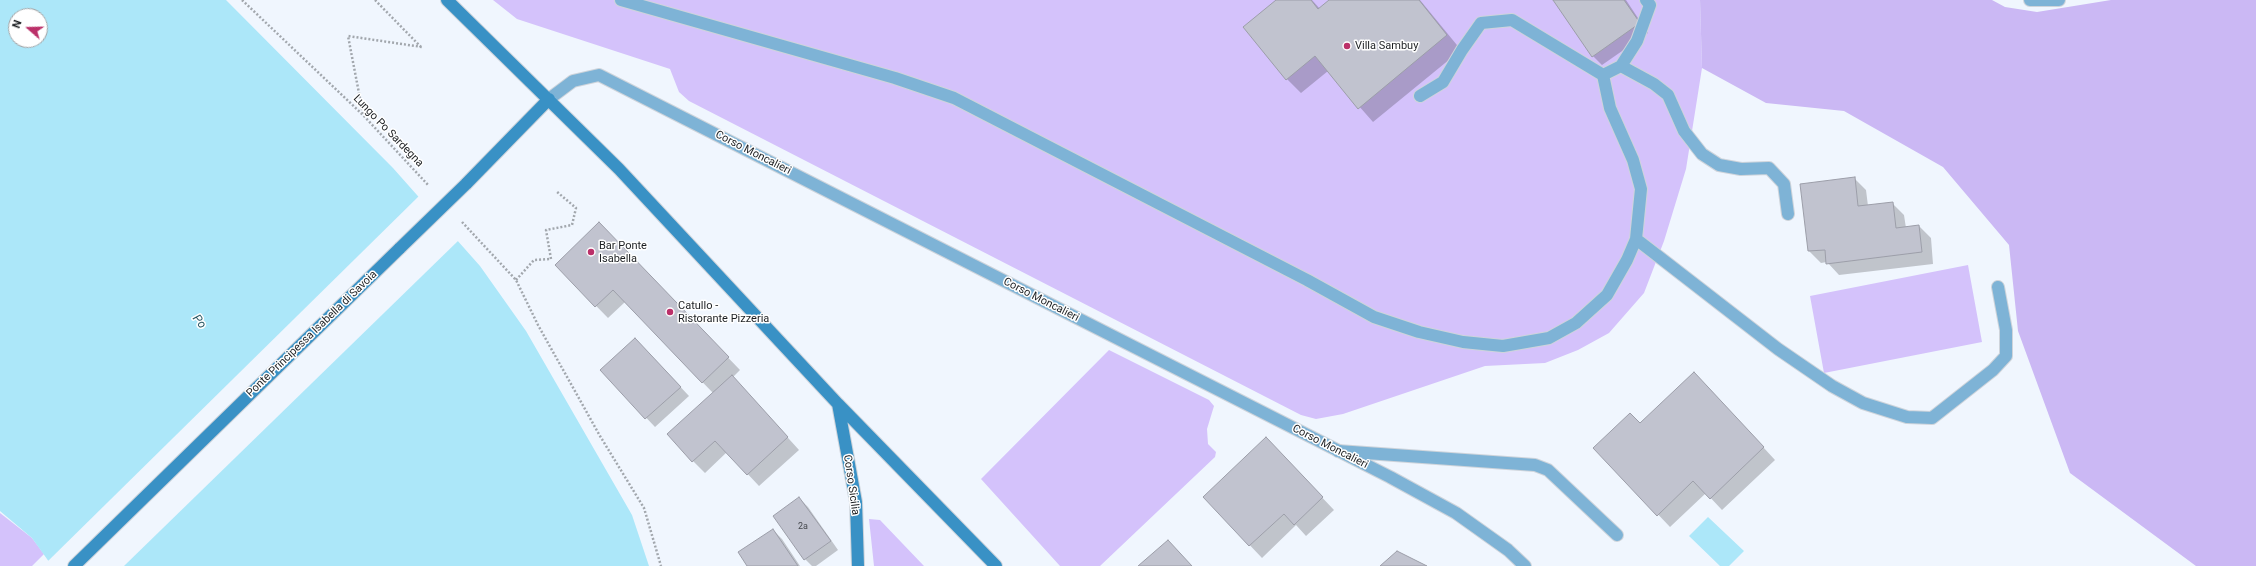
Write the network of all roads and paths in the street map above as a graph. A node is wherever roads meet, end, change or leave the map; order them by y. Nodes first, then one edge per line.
1 (242, 0) edge
2 (375, 0) edge
3 (447, 0) edge
4 (621, 0) edge
5 (1646, 0) edge
6 (2030, 0) edge
7 (2059, 0) edge
8 (1622, 66) junction
9 (1604, 75) junction
10 (1420, 96) dead end
11 (549, 99) junction
12 (363, 115) junction
13 (432, 189) dead end
14 (556, 192) dead end
15 (1788, 214) dead end
16 (458, 218) dead end
17 (1636, 239) junction
18 (516, 280) junction
19 (1998, 287) dead end
20 (838, 404) junction
21 (1338, 451) junction
22 (1617, 535) dead end
23 (74, 566) edge
24 (661, 566) edge
25 (858, 566) edge
26 (996, 566) edge
27 (1525, 566) edge

1 - 12 path, Lungo Po Sardegna
2 - 12 path
3 - 11 street
4 - 17 street
5 - 8 street
6 - 7 street
8 - 9 street
8 - 15 street
9 - 10 street
9 - 17 street
11 - 20 street
11 - 21 street, Corso Moncalieri
11 - 23 street, Ponte Principessa Isabella di Savoia, bridge
12 - 13 path, Lungo Po Sardegna
14 - 18 path
16 - 18 path
17 - 19 street
18 - 24 path
20 - 25 street, Corso Sicilia
20 - 26 street
21 - 22 street
21 - 27 street, Corso Moncalieri

